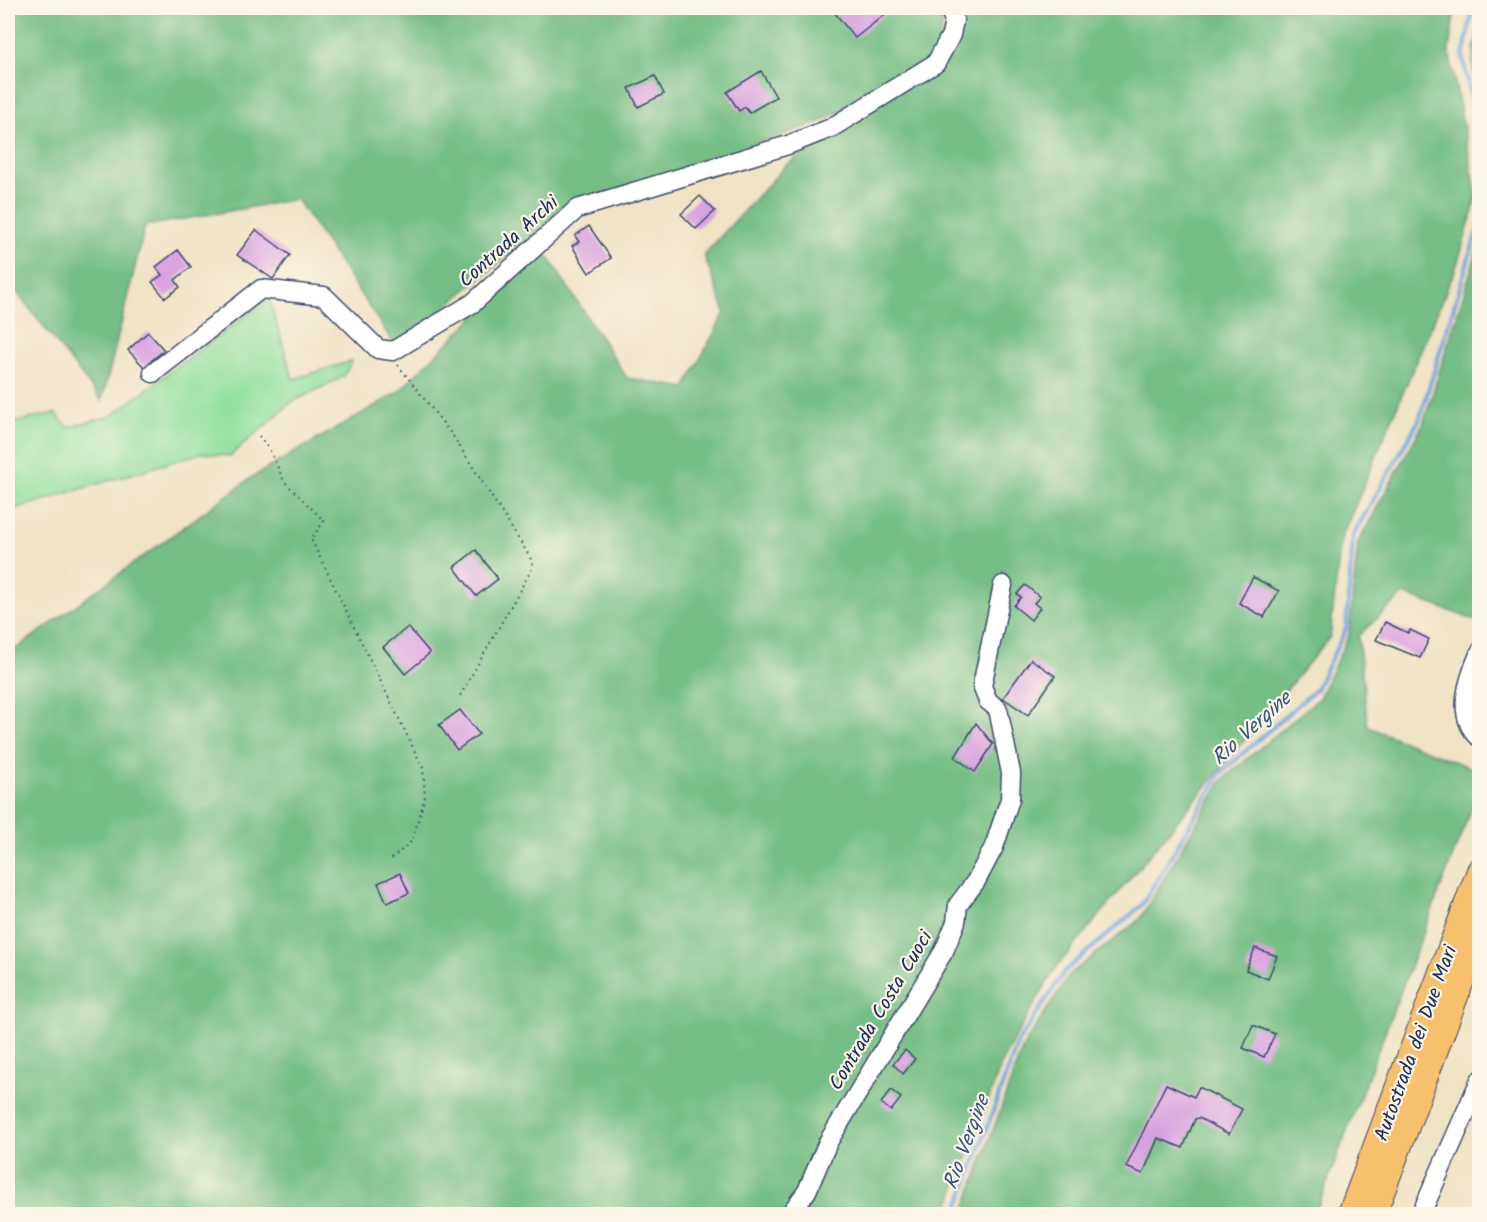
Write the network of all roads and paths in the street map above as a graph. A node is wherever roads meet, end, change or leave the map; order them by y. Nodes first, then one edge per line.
1 (949, 8) edge
2 (395, 361) dead end
3 (153, 373) dead end
4 (259, 436) dead end
5 (1003, 585) dead end
6 (1479, 652) edge
7 (460, 696) dead end
8 (1479, 738) edge
9 (390, 860) dead end
10 (1479, 871) edge
11 (1479, 930) edge
12 (1479, 1080) edge
13 (790, 1215) edge
14 (1351, 1215) edge
15 (1373, 1215) edge
16 (1421, 1215) edge

1 - 3 street, Contrada Archi
2 - 7 path
4 - 9 path
5 - 13 street, Contrada Costa Cuoci
6 - 8 street
10 - 14 highway, Autostrada dei Due Mari
11 - 15 highway, Autostrada dei Due Mari
12 - 16 street

